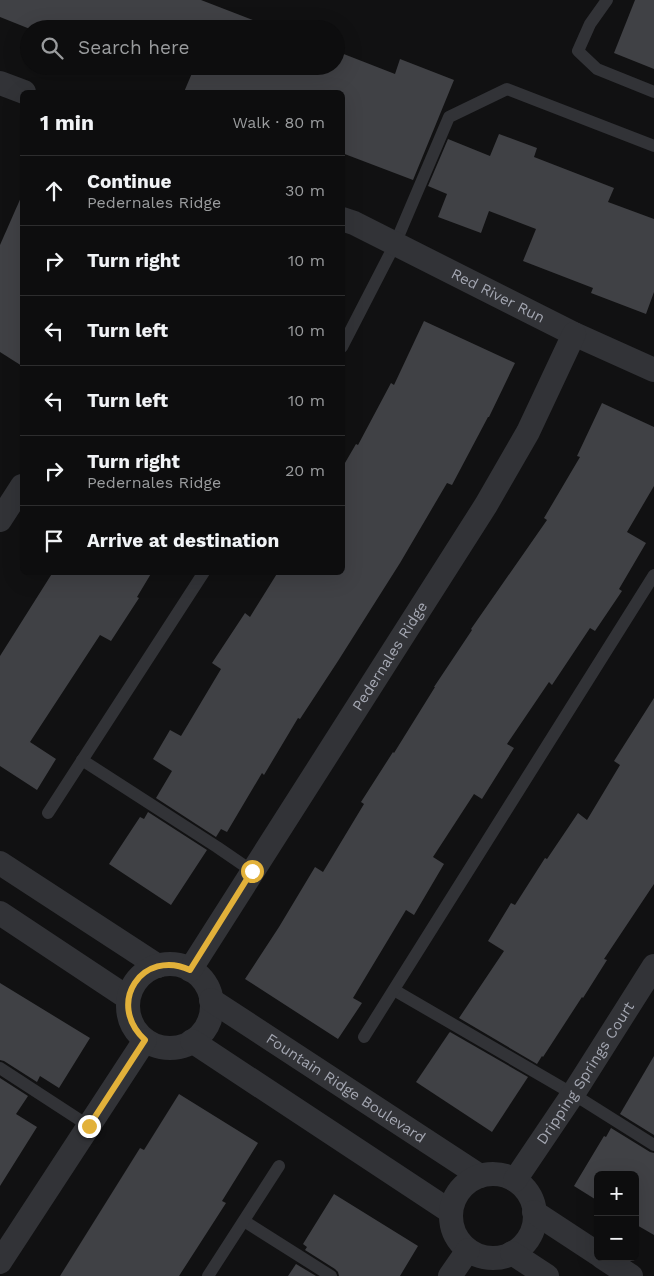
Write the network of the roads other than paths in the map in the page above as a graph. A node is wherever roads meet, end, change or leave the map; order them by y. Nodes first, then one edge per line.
1 (607, 0) edge
2 (0, 83) edge
3 (20, 90) edge
4 (654, 92) edge
5 (654, 146) edge
6 (345, 220) edge
7 (395, 244) junction
8 (574, 334) junction
9 (345, 341) edge
10 (654, 370) edge
11 (20, 489) edge
12 (0, 520) edge
13 (202, 575) edge
14 (654, 575) edge
15 (82, 760) junction
16 (48, 812) dead end
17 (0, 863) edge
18 (252, 871) junction
19 (0, 913) edge
20 (158, 966) junction
21 (654, 966) edge
22 (190, 970) junction
23 (394, 990) junction
24 (128, 998) junction
25 (211, 1000) junction
26 (364, 1037) dead end
27 (145, 1040) junction
28 (192, 1041) junction
29 (0, 1068) edge
30 (573, 1094) junction
31 (89, 1126) junction
32 (654, 1145) edge
33 (279, 1166) dead end
34 (480, 1176) junction
35 (515, 1180) junction
36 (451, 1212) junction
37 (534, 1212) junction
38 (244, 1221) junction
39 (468, 1250) junction
40 (594, 1251) edge
41 (512, 1253) junction
42 (608, 1261) edge
43 (0, 1262) edge
44 (208, 1276) edge
45 (330, 1276) edge
46 (450, 1276) edge
47 (547, 1276) edge
48 (631, 1276) edge

1 - 4 lane
2 - 3 street
5 - 7 lane
6 - 7 street, Red River Run
7 - 8 street, Red River Run
7 - 9 lane
8 - 10 street, Red River Run
8 - 18 street, Pedernales Ridge
11 - 12 street
13 - 15 lane
14 - 23 lane
15 - 16 lane
15 - 18 lane
17 - 20 street
18 - 22 street, Pedernales Ridge
19 - 24 street
20 - 22 street
20 - 24 street
21 - 30 street, Dripping Springs Court
22 - 25 street
23 - 26 lane
23 - 30 lane
24 - 27 street
25 - 28 street
25 - 34 street, Fountain Ridge Boulevard
27 - 28 street
27 - 31 street
28 - 36 street
29 - 31 lane
30 - 32 lane
30 - 35 street, Dripping Springs Court
31 - 43 street
33 - 38 lane
34 - 35 street
34 - 36 street
35 - 37 street
36 - 39 street
37 - 40 street
37 - 41 street
38 - 44 lane
38 - 45 lane
39 - 41 street
39 - 46 street
41 - 47 street
42 - 48 street

